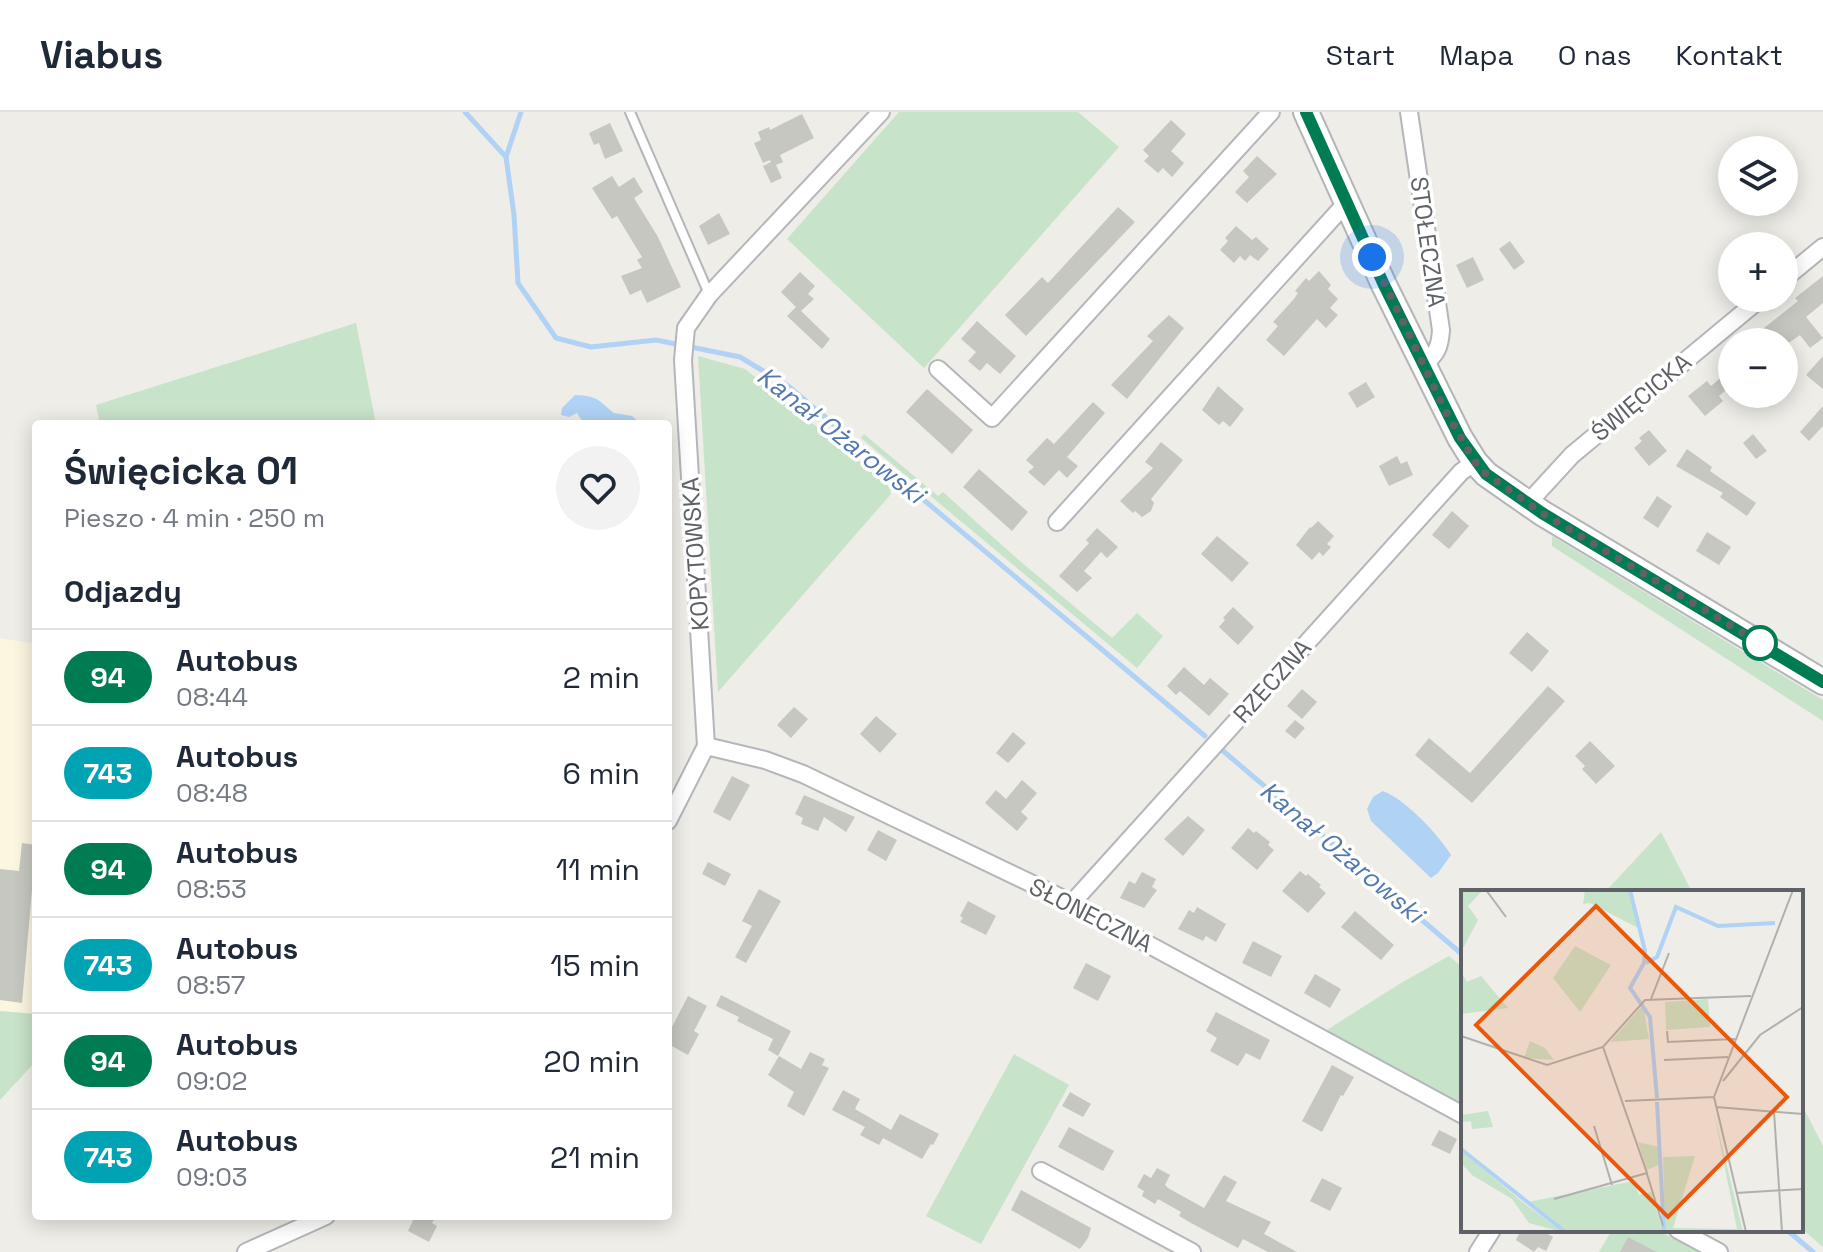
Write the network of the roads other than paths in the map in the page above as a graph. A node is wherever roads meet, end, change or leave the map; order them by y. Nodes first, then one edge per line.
1 (630, 112) edge
2 (881, 112) edge
3 (1271, 112) edge
4 (1306, 112) edge
5 (1409, 112) edge
6 (1347, 202) junction
7 (1823, 247) edge
8 (1798, 268) edge
9 (709, 295) junction
10 (1744, 312) edge
11 (1423, 364) junction
12 (938, 369) dead end
13 (1475, 462) junction
14 (1528, 503) junction
15 (1057, 522) dead end
16 (1823, 682) edge
17 (706, 746) junction
18 (672, 813) edge
19 (1072, 903) junction
20 (1461, 1114) edge
21 (1041, 1171) dead end
22 (317, 1220) edge
23 (1491, 1232) edge
24 (1682, 1232) edge
25 (246, 1252) edge
26 (1192, 1252) edge
27 (1478, 1252) edge
28 (1719, 1252) edge

1 - 9 lane
2 - 9 street, KOPYTOWSKA
3 - 12 street
4 - 6 main road
5 - 11 street, STOŁECZNA
6 - 11 main road
6 - 15 street
7 - 8 street
9 - 17 street, KOPYTOWSKA
10 - 14 street, ŚWIĘCICKA
11 - 13 main road
13 - 14 main road
13 - 19 street, RZECZNA
14 - 16 main road
17 - 18 street
17 - 19 street, SŁONECZNA
19 - 20 street, SŁONECZNA
21 - 26 street
22 - 25 street
23 - 27 street
24 - 28 street

